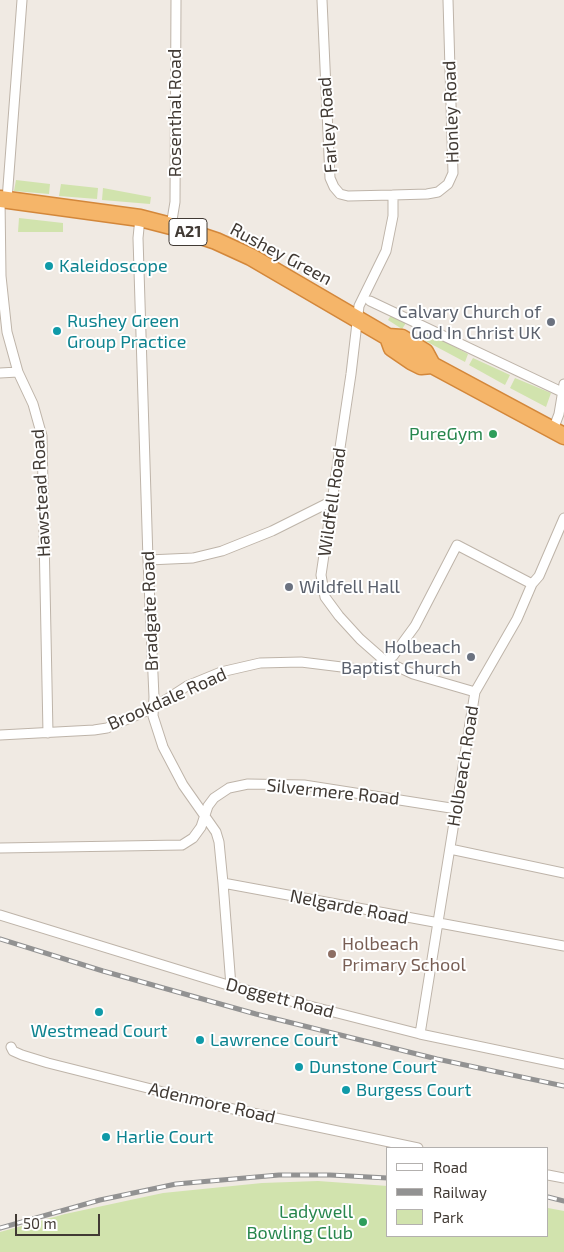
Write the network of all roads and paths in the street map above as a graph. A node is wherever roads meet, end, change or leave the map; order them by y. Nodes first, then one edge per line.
1 (22, 0) edge
2 (176, 0) edge
3 (322, 0) edge
4 (448, 0) edge
5 (393, 194) junction
6 (2, 199) edge
7 (140, 218) junction
8 (171, 226) junction
9 (0, 234) edge
10 (370, 301) dead end
11 (358, 319) junction
12 (18, 372) junction
13 (0, 373) edge
14 (564, 390) edge
15 (558, 433) edge
16 (332, 501) junction
17 (564, 518) edge
18 (148, 560) junction
19 (532, 584) junction
20 (385, 661) junction
21 (475, 692) junction
22 (153, 708) junction
23 (48, 733) junction
24 (0, 735) edge
25 (456, 809) junction
26 (204, 816) junction
27 (0, 848) edge
28 (450, 849) junction
29 (564, 873) edge
30 (223, 883) junction
31 (0, 915) edge
32 (438, 924) junction
33 (564, 946) edge
34 (231, 986) junction
35 (420, 1034) junction
36 (11, 1047) dead end
37 (564, 1064) edge
38 (413, 1147) edge
39 (549, 1175) edge
40 (564, 1178) edge

1 - 6 street, Hawstead Road
2 - 8 street, Rosenthal Road
3 - 5 street, Farley Road
4 - 5 street, Honley Road
5 - 11 street
6 - 7 highway, Rushey Green / A21
6 - 9 street, Hawstead Road
7 - 8 highway, Rushey Green / A21
7 - 18 street, Bradgate Road
8 - 11 highway, Rushey Green / A21
9 - 12 street, Hawstead Road
10 - 14 street
11 - 15 highway, Rushey Green / A21
11 - 16 street, Wildfell Road
12 - 13 street
12 - 23 street, Hawstead Road
14 - 15 street
16 - 18 street
16 - 20 street, Wildfell Road
17 - 19 street, Holbeach Road
18 - 22 street, Bradgate Road
19 - 20 street
19 - 21 street, Holbeach Road
20 - 21 street
20 - 22 street, Brookdale Road
21 - 25 street, Holbeach Road
22 - 23 street, Brookdale Road
22 - 26 street, Bradgate Road
23 - 24 street, Brookdale Road
25 - 26 street, Silvermere Road
25 - 28 street, Holbeach Road
26 - 27 street, Silvermere Road
26 - 30 street, Bradgate Road
28 - 29 street
28 - 32 street, Holbeach Road
30 - 32 street, Nelgarde Road
30 - 34 street, Bradgate Road
31 - 34 street, Doggett Road
32 - 33 street, Nelgarde Road
32 - 35 street, Holbeach Road
34 - 35 street, Doggett Road
35 - 37 street, Doggett Road
36 - 38 street, Adenmore Road
39 - 40 street

